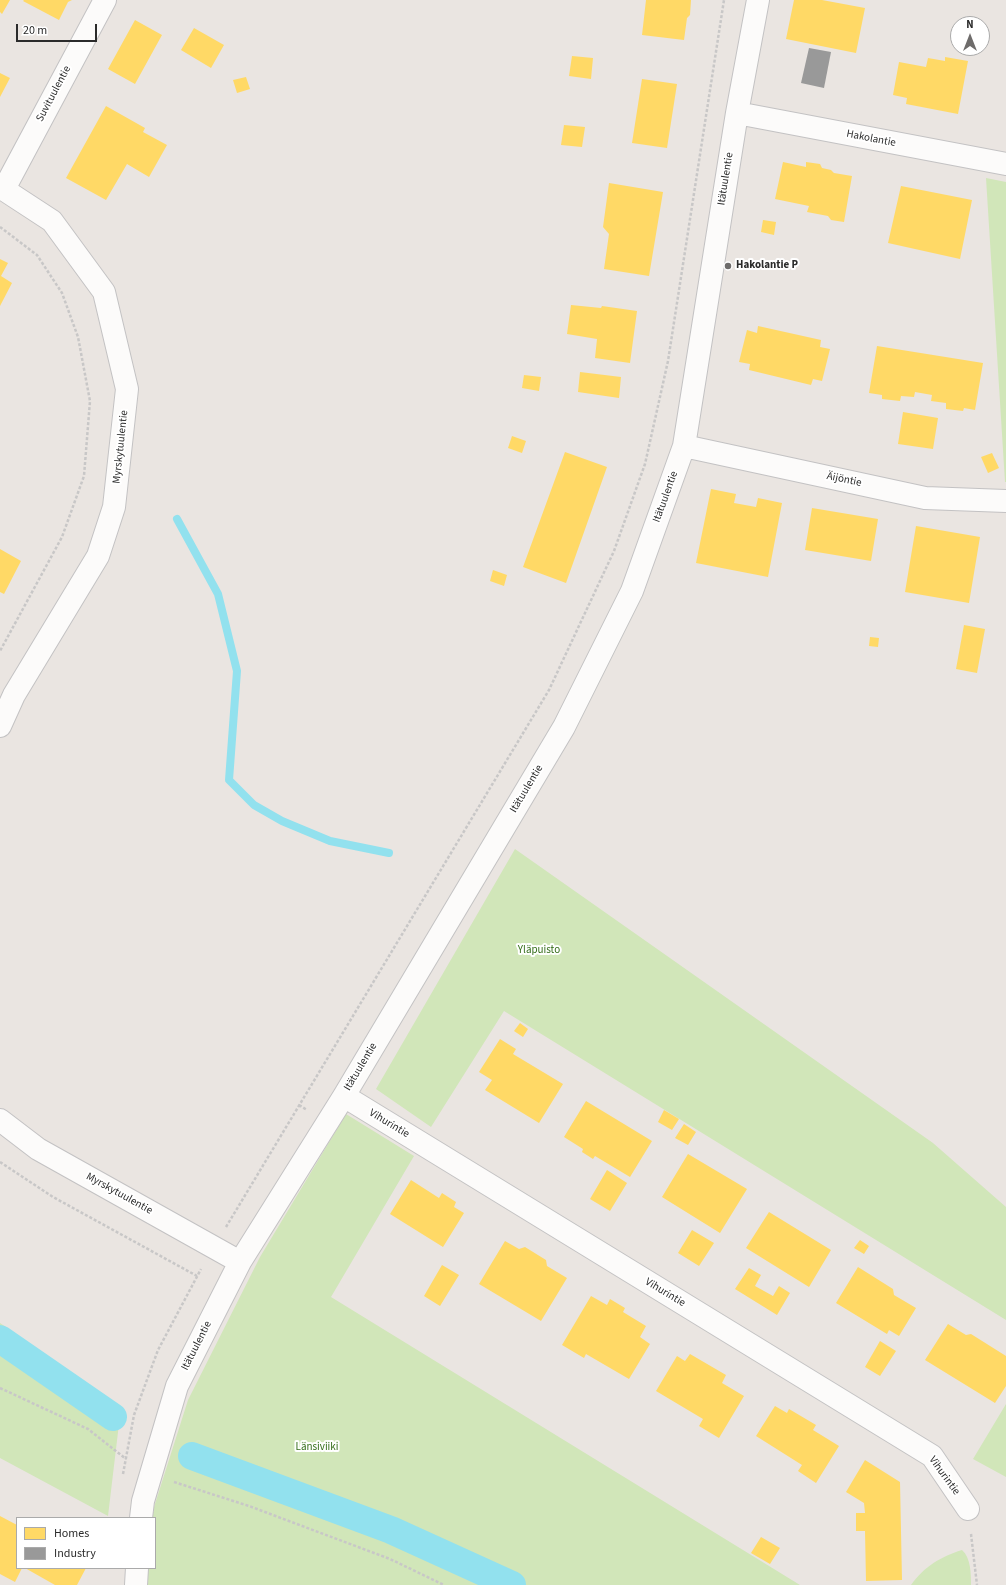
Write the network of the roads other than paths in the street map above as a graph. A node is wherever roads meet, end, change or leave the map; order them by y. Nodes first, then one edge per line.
1 (105, 0) edge
2 (758, 0) edge
3 (737, 113) junction
4 (1006, 164) edge
5 (2, 188) edge
6 (684, 446) junction
7 (1006, 501) edge
8 (0, 726) edge
9 (344, 1096) junction
10 (0, 1120) edge
11 (240, 1262) junction
12 (968, 1509) road end
13 (141, 1517) edge
14 (138, 1569) edge
15 (136, 1585) edge

1 - 5 street, Suvituulentie
2 - 3 street, Itätuulentie
3 - 4 street, Hakolantie
3 - 6 street, Itätuulentie
5 - 8 street, Myrskytuulentie
6 - 7 street, Äijöntie
6 - 9 street, Itätuulentie
9 - 11 street, Itätuulentie
9 - 12 street, Vihurintie
10 - 11 street, Myrskytuulentie
11 - 13 street, Itätuulentie
14 - 15 street

